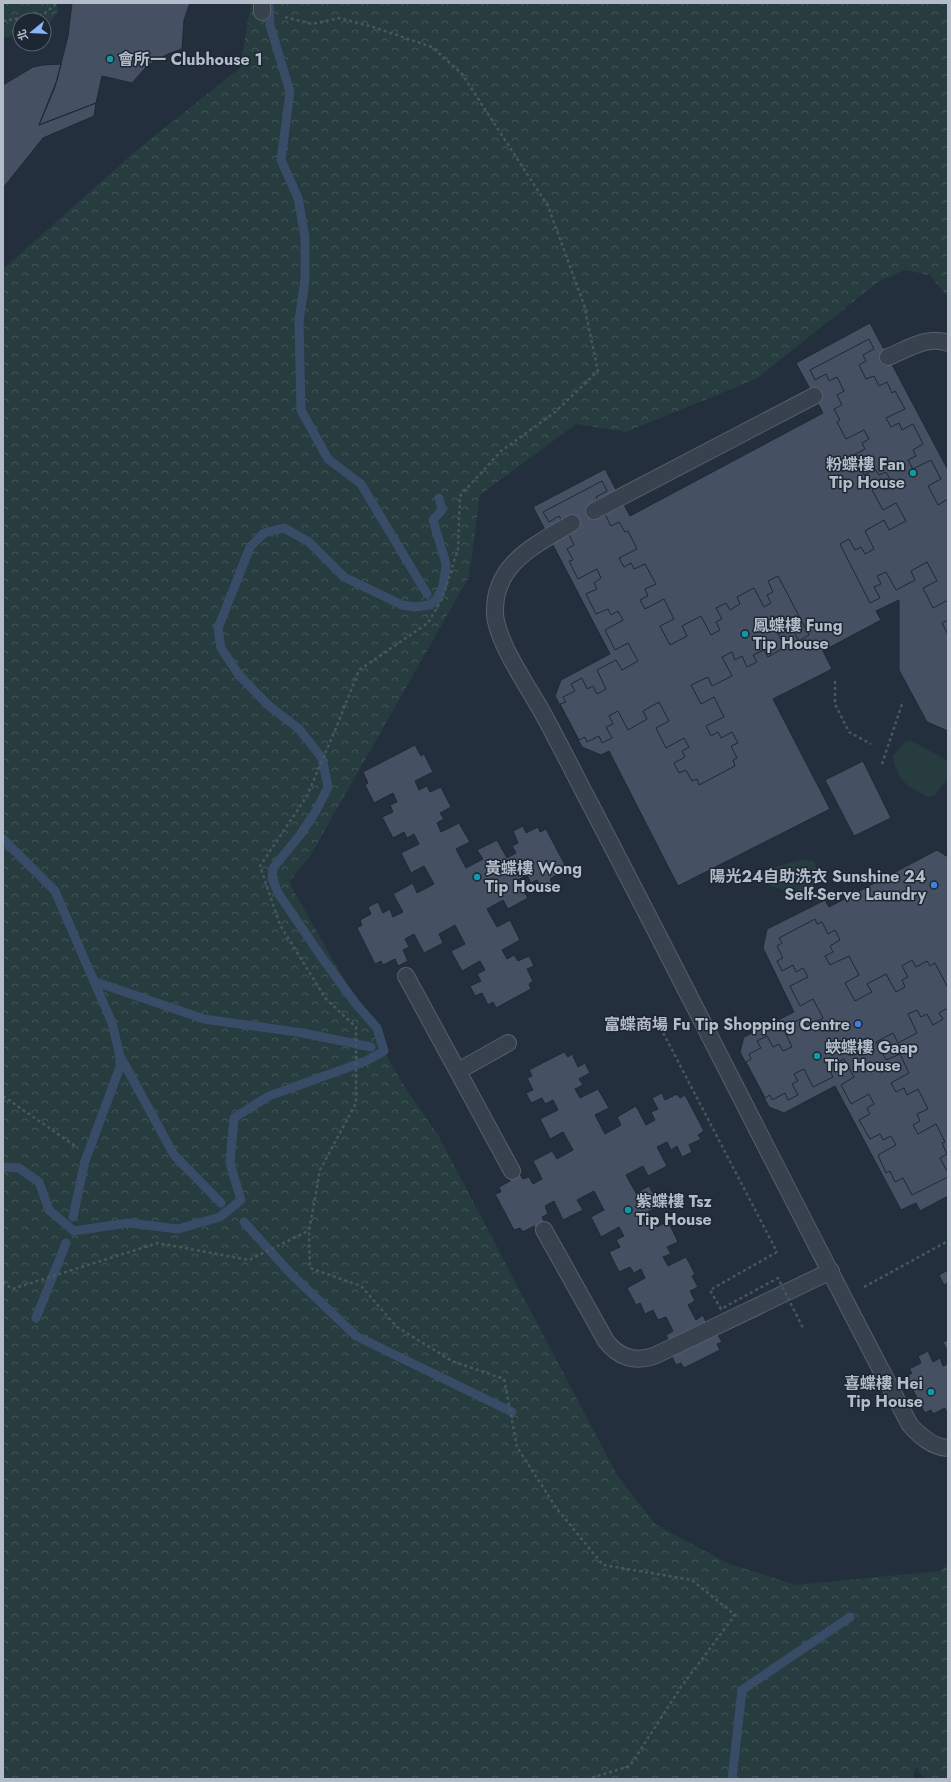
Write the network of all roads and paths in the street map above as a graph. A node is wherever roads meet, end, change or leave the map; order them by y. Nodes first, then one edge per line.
1 (57, 3) edge
2 (262, 7) edge
3 (3, 21) edge
4 (948, 343) edge
5 (888, 357) dead end
6 (814, 396) dead end
7 (594, 511) dead end
8 (572, 523) dead end
9 (835, 681) dead end
10 (903, 701) dead end
11 (871, 744) dead end
12 (882, 764) dead end
13 (406, 976) dead end
14 (655, 1017) dead end
15 (508, 1043) dead end
16 (458, 1071) junction
17 (3, 1096) edge
18 (78, 1148) dead end
19 (512, 1171) dead end
20 (544, 1230) dead end
21 (309, 1231) junction
22 (948, 1241) edge
23 (831, 1271) junction
24 (3, 1282) edge
25 (844, 1297) junction
26 (804, 1330) dead end
27 (948, 1448) edge
28 (588, 1779) edge

1 - 3 path
2 - 21 path
4 - 5 lane
6 - 7 lane
8 - 23 lane
9 - 11 path
10 - 12 path
13 - 16 lane
14 - 26 path, bridge
15 - 16 lane
16 - 19 lane
17 - 18 path
20 - 23 lane
21 - 24 path
21 - 28 path
22 - 25 path
23 - 25 lane
25 - 27 lane

